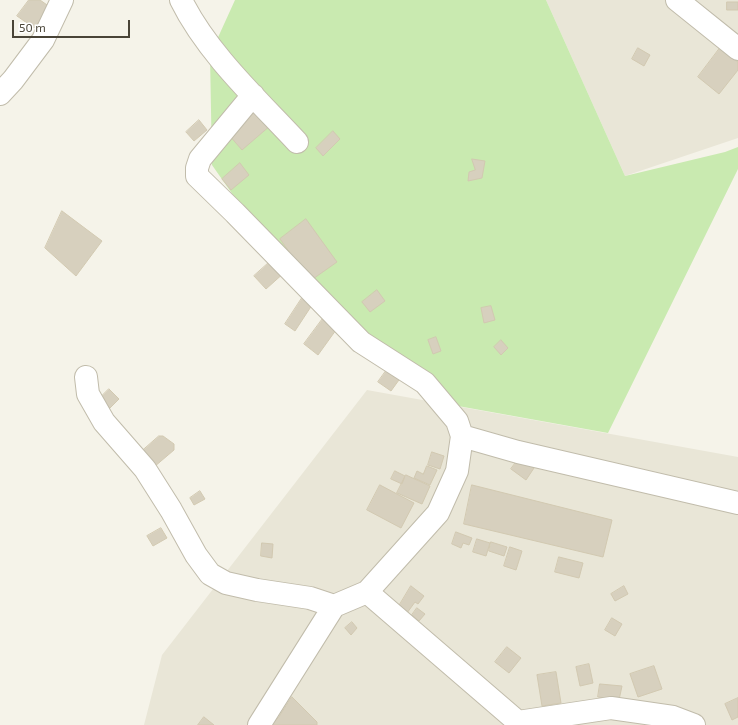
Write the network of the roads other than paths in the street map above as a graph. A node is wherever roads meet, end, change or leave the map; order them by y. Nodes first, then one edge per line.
1 (62, 0) edge
2 (181, 0) edge
3 (677, 0) edge
4 (738, 49) edge
5 (0, 94) edge
6 (253, 95) junction
7 (297, 142) dead end
8 (86, 377) dead end
9 (462, 436) junction
10 (738, 503) edge
11 (367, 592) junction
12 (334, 606) junction
13 (611, 716) edge
14 (518, 724) edge
15 (259, 725) edge
16 (694, 725) edge

1 - 5 street
2 - 6 street
3 - 4 street
6 - 7 street
6 - 9 street
8 - 12 street
9 - 10 street
9 - 11 street
11 - 12 street
11 - 14 street
12 - 15 street
13 - 14 street
13 - 16 street

